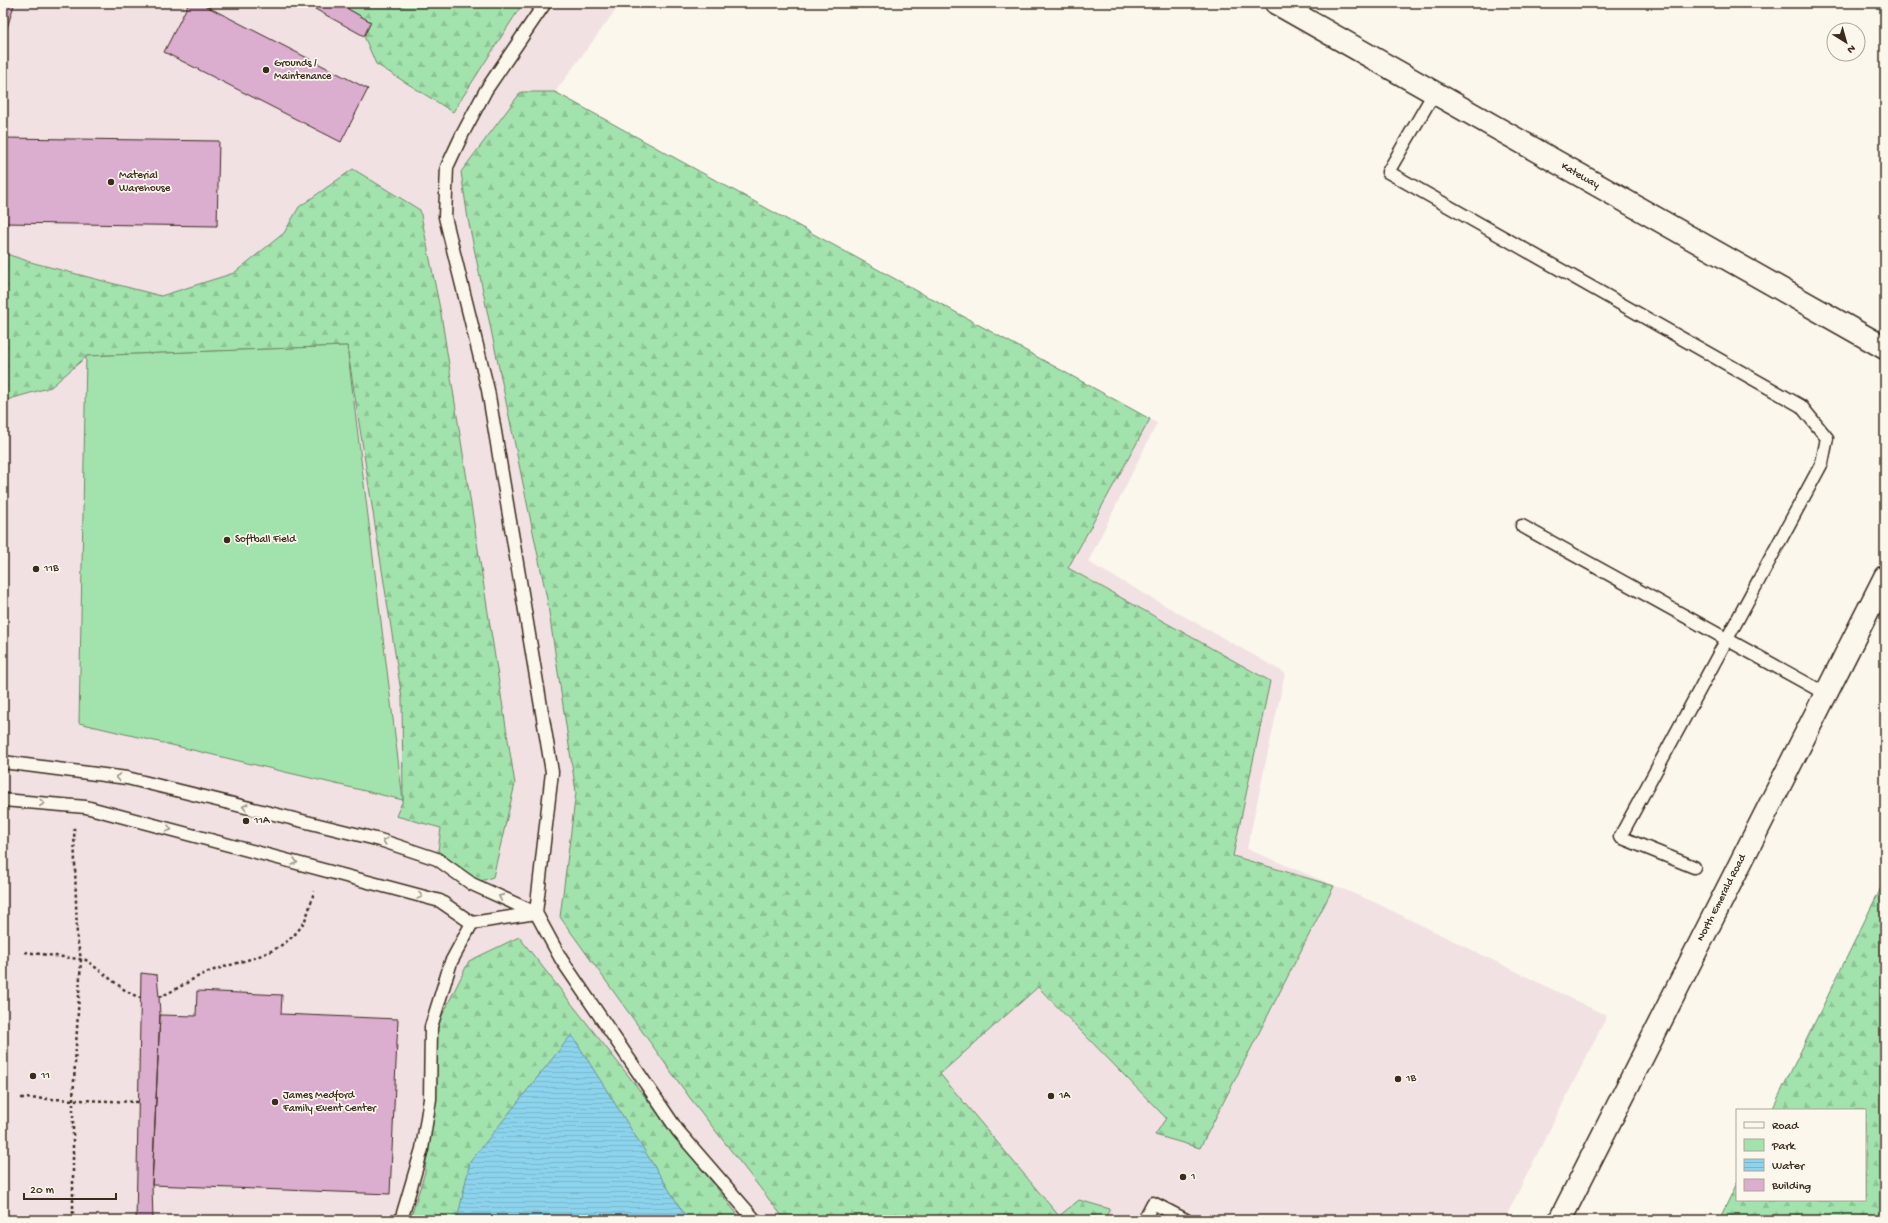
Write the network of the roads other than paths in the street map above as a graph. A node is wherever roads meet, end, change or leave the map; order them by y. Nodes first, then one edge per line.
1 (546, 3) edge
2 (1276, 3) edge
3 (1434, 93) junction
4 (1885, 348) edge
5 (1522, 526) dead end
6 (1885, 577) edge
7 (1727, 639) junction
8 (1826, 694) junction
9 (3, 762) edge
10 (3, 800) edge
11 (1694, 868) dead end
12 (536, 913) junction
13 (472, 923) junction
14 (401, 1220) edge
15 (755, 1220) edge
16 (1144, 1220) edge
17 (1186, 1220) edge
18 (1560, 1220) edge

1 - 12 lane
2 - 3 main road, Kateway
3 - 4 main road, Kateway
3 - 7 lane
5 - 7 lane
6 - 8 main road, North Emerald Road
7 - 8 lane
7 - 11 lane
8 - 18 main road, North Emerald Road
12 -> 9 lane
10 -> 13 lane
12 - 13 lane
12 - 15 lane
13 - 14 lane
16 - 17 lane

